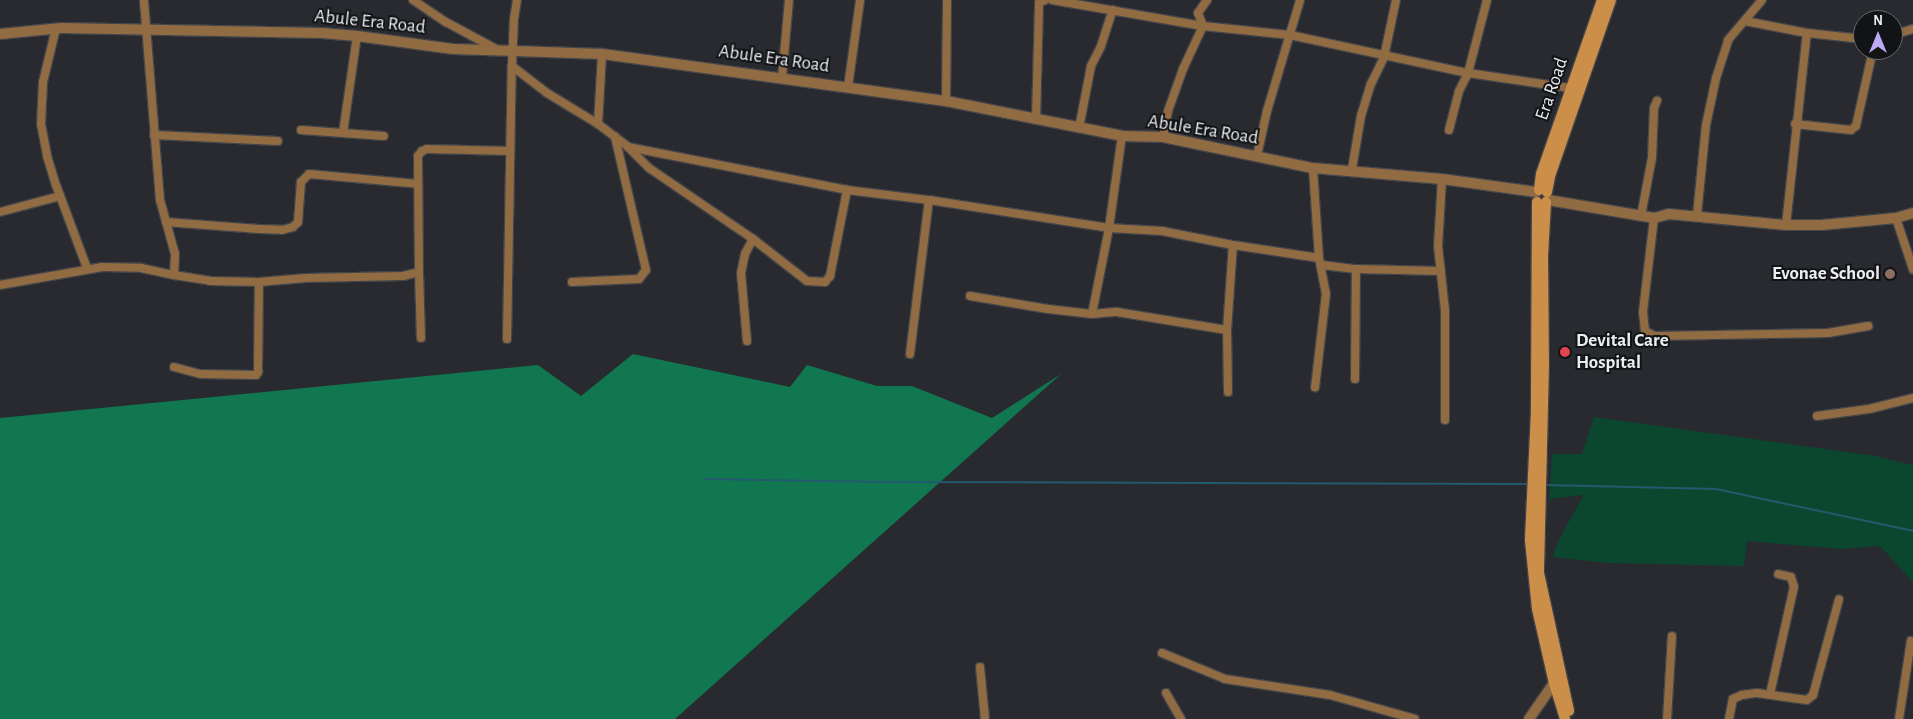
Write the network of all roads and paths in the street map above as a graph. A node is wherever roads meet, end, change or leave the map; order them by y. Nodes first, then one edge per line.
1 (144, 0) edge
2 (413, 0) edge
3 (518, 0) edge
4 (789, 0) edge
5 (860, 0) edge
6 (947, 0) edge
7 (1044, 0) edge
8 (1052, 0) edge
9 (1207, 0) edge
10 (1300, 0) edge
11 (1396, 0) edge
12 (1487, 0) edge
13 (1602, 0) edge
14 (1611, 0) edge
15 (1762, 0) edge
16 (1112, 10) junction
17 (1745, 21) junction
18 (1203, 26) junction
19 (56, 28) junction
20 (147, 31) junction
21 (1807, 33) junction
22 (0, 34) edge
23 (1290, 35) junction
24 (357, 36) junction
25 (1853, 38) edge
26 (498, 50) junction
27 (513, 51) junction
28 (602, 54) junction
29 (1384, 57) junction
30 (1871, 60) edge
31 (512, 66) junction
32 (1468, 73) junction
33 (782, 78) junction
34 (848, 87) junction
35 (1570, 88) junction
36 (1657, 100) dead end
37 (946, 101) junction
38 (1036, 120) junction
39 (598, 124) junction
40 (1795, 124) junction
41 (1079, 128) junction
42 (301, 130) dead end
43 (1449, 130) dead end
44 (343, 133) junction
45 (154, 135) junction
46 (384, 136) dead end
47 (1122, 136) junction
48 (615, 137) junction
49 (1163, 137) junction
50 (278, 141) dead end
51 (628, 147) junction
52 (510, 151) junction
53 (1258, 156) junction
54 (1313, 168) junction
55 (1352, 169) junction
56 (1442, 179) junction
57 (418, 184) junction
58 (847, 190) junction
59 (60, 196) junction
60 (1542, 196) junction
61 (930, 200) junction
62 (0, 212) edge
63 (1913, 213) edge
64 (1697, 215) junction
65 (1641, 216) junction
66 (1654, 218) junction
67 (1896, 218) junction
68 (166, 222) junction
69 (1786, 225) junction
70 (1109, 228) junction
71 (753, 238) junction
72 (1233, 245) junction
73 (1320, 262) junction
74 (87, 268) junction
75 (1356, 269) junction
76 (1913, 269) edge
77 (1441, 271) junction
78 (419, 272) junction
79 (174, 275) junction
80 (260, 282) junction
81 (572, 282) dead end
82 (0, 285) edge
83 (970, 296) dead end
84 (1092, 314) junction
85 (1868, 326) dead end
86 (1228, 330) junction
87 (421, 338) dead end
88 (507, 339) dead end
89 (747, 341) dead end
90 (910, 354) dead end
91 (174, 367) dead end
92 (1354, 379) dead end
93 (1315, 387) dead end
94 (1228, 392) dead end
95 (1913, 398) edge
96 (1817, 416) dead end
97 (1445, 420) dead end
98 (1535, 499) junction
99 (1778, 574) dead end
100 (1839, 599) dead end
101 (1672, 636) dead end
102 (1911, 641) dead end
103 (1162, 653) dead end
104 (980, 667) dead end
105 (1554, 683) junction
106 (1166, 693) dead end
107 (1770, 694) junction
108 (1392, 716) edge
109 (985, 719) edge
110 (1181, 719) edge
111 (1415, 719) edge
112 (1529, 719) edge
113 (1565, 719) edge
114 (1571, 719) edge
115 (1667, 719) edge
116 (1728, 719) edge
117 (1899, 719) edge

1 - 20 street
2 - 26 street
3 - 27 street
4 - 33 street
5 - 34 street
6 - 37 street
7 - 38 street
8 - 16 street
9 - 18 street
10 - 23 street
11 - 29 street
12 - 32 street
13 - 35 main road, Era Road
14 - 60 main road
15 - 17 street
16 - 18 street
16 - 41 street
17 - 21 street
17 - 64 street
18 - 23 street
18 - 49 street
19 - 20 street, Abule Era Road
19 - 22 street, Abule Era Road
19 - 59 street
20 - 24 street, Abule Era Road
20 - 45 street
21 - 25 street
21 - 40 street
23 - 29 street
23 - 53 street
24 - 26 street, Abule Era Road
24 - 44 street
26 - 27 street, Abule Era Road
27 - 28 street, Abule Era Road
27 - 31 street
28 - 33 street, Abule Era Road
28 - 39 street
29 - 32 street
29 - 55 street
30 - 40 street
31 - 39 street
31 - 52 street
32 - 35 street
32 - 43 street
33 - 34 street, Abule Era Road
34 - 37 street, Abule Era Road
35 - 60 main road, Era Road
36 - 65 street
37 - 38 street, Abule Era Road
38 - 41 street, Abule Era Road
39 - 48 street
40 - 69 street
41 - 47 street, Abule Era Road
42 - 44 street
44 - 46 street
45 - 50 street
45 - 68 street
47 - 49 street, Abule Era Road
47 - 70 street
48 - 51 street
48 - 81 street
49 - 53 street, Abule Era Road
51 - 58 street
51 - 71 street
52 - 57 street
52 - 88 street
53 - 54 street, Abule Era Road
54 - 55 street, Abule Era Road
54 - 73 street
55 - 56 street, Abule Era Road
56 - 60 street, Abule Era Road
56 - 77 street
57 - 68 street
57 - 78 street
58 - 61 street
58 - 71 street
59 - 62 street
59 - 74 street
60 - 65 street, Abule Era Road
60 - 98 main road
61 - 70 street
61 - 90 street
63 - 67 street, Abule Era Road
64 - 66 street, Abule Era Road
64 - 69 street, Abule Era Road
65 - 66 street, Abule Era Road
66 - 85 street
67 - 69 street, Abule Era Road
67 - 76 street
68 - 79 street
70 - 72 street
70 - 84 street
71 - 89 street
72 - 73 street
72 - 86 street
73 - 75 street
73 - 93 street
74 - 79 street
74 - 82 street
75 - 77 street
75 - 92 street
77 - 97 street
78 - 80 street
78 - 87 street
79 - 80 street
80 - 91 street
83 - 84 street
84 - 86 street
86 - 94 street
95 - 96 street
98 - 105 main road
98 - 114 main road
99 - 107 street
100 - 107 street
101 - 115 street
102 - 117 street
103 - 108 street
104 - 109 street
105 - 112 street
105 - 113 main road
106 - 110 street
107 - 116 street
108 - 111 street

